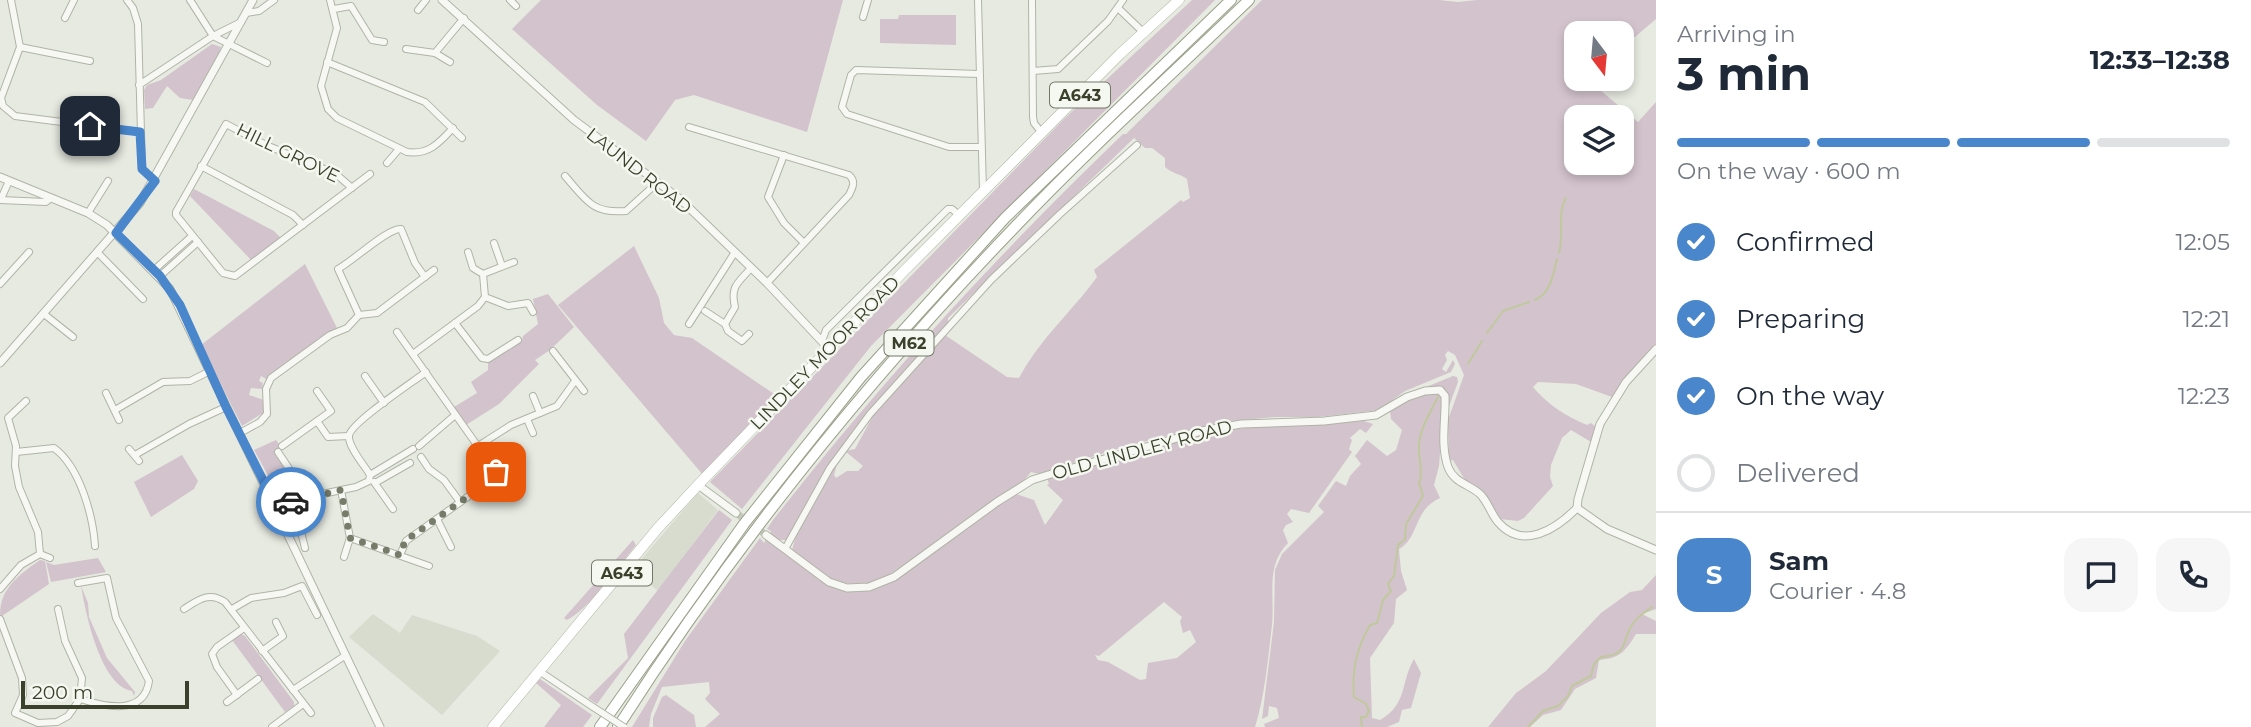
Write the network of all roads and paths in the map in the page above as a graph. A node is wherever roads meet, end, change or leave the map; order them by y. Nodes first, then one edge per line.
1 (11, 0) edge
2 (74, 0) edge
3 (127, 0) edge
4 (191, 0) edge
5 (253, 0) edge
6 (274, 0) edge
7 (330, 0) edge
8 (426, 0) edge
9 (442, 0) edge
10 (510, 0) edge
11 (868, 0) edge
12 (978, 0) edge
13 (1032, 0) edge
14 (1124, 0) edge
15 (1179, 0) edge
16 (1231, 0) edge
17 (1249, 0) edge
18 (516, 6) dead end
19 (1118, 8) junction
20 (334, 9) junction
21 (418, 10) dead end
22 (246, 13) junction
23 (863, 17) dead end
24 (65, 18) dead end
25 (464, 18) junction
26 (242, 22) junction
27 (1144, 33) junction
28 (213, 36) junction
29 (384, 42) dead end
30 (230, 43) junction
31 (20, 47) junction
32 (406, 49) dead end
33 (435, 53) junction
34 (90, 61) dead end
35 (327, 62) junction
36 (450, 62) dead end
37 (267, 63) dead end
38 (1032, 71) junction
39 (979, 74) junction
40 (2, 85) edge
41 (139, 85) junction
42 (689, 127) dead end
43 (453, 128) junction
44 (140, 132) junction
45 (1042, 133) junction
46 (462, 138) dead end
47 (1137, 145) dead end
48 (981, 147) junction
49 (399, 149) junction
50 (784, 155) junction
51 (387, 163) dead end
52 (201, 166) junction
53 (370, 174) dead end
54 (565, 176) dead end
55 (0, 177) edge
56 (9, 181) junction
57 (108, 181) dead end
58 (155, 181) junction
59 (657, 183) junction
60 (352, 188) junction
61 (983, 193) junction
62 (51, 198) junction
63 (1, 199) edge
64 (88, 214) junction
65 (303, 225) junction
66 (116, 233) junction
67 (192, 236) junction
68 (803, 242) junction
69 (198, 243) junction
70 (494, 243) dead end
71 (29, 252) dead end
72 (467, 252) dead end
73 (734, 252) junction
74 (98, 253) junction
75 (514, 261) dead end
76 (502, 266) junction
77 (751, 268) junction
78 (434, 270) dead end
79 (157, 273) junction
80 (483, 274) junction
81 (425, 277) junction
82 (1, 281) edge
83 (767, 283) junction
84 (485, 298) junction
85 (143, 299) dead end
86 (705, 311) dead end
87 (533, 312) dead end
88 (44, 314) junction
89 (359, 315) junction
90 (455, 323) junction
91 (689, 324) dead end
92 (725, 324) junction
93 (397, 332) dead end
94 (749, 334) dead end
95 (73, 337) dead end
96 (518, 340) dead end
97 (826, 345) junction
98 (1656, 349) edge
99 (553, 351) dead end
100 (413, 354) junction
101 (0, 363) edge
102 (210, 370) junction
103 (426, 372) junction
104 (365, 376) dead end
105 (575, 380) junction
106 (317, 391) dead end
107 (584, 391) dead end
108 (106, 393) dead end
109 (533, 396) dead end
110 (13, 399) dead end
111 (26, 401) dead end
112 (384, 403) junction
113 (19, 407) junction
114 (226, 407) junction
115 (115, 410) junction
116 (540, 413) junction
117 (454, 416) junction
118 (527, 419) junction
119 (119, 420) dead end
120 (317, 421) junction
121 (240, 433) junction
122 (533, 433) dead end
123 (349, 436) junction
124 (55, 439) dead end
125 (478, 446) junction
126 (54, 448) junction
127 (16, 452) junction
128 (134, 455) dead end
129 (421, 457) dead end
130 (410, 463) dead end
131 (372, 479) junction
132 (698, 485) junction
133 (341, 490) junction
134 (298, 499) junction
135 (460, 502) junction
136 (290, 503) junction
137 (277, 508) junction
138 (1577, 508) junction
139 (393, 509) dead end
140 (736, 513) tunnel mouth
141 (437, 519) junction
142 (766, 535) tunnel mouth
143 (350, 538) junction
144 (95, 546) dead end
145 (451, 547) dead end
146 (304, 548) dead end
147 (785, 550) junction
148 (1656, 551) edge
149 (40, 554) junction
150 (400, 555) junction
151 (344, 557) dead end
152 (50, 558) dead end
153 (429, 566) dead end
154 (78, 583) dead end
155 (1, 584) edge
156 (58, 609) dead end
157 (184, 609) dead end
158 (232, 609) junction
159 (317, 615) dead end
160 (0, 619) edge
161 (276, 622) dead end
162 (244, 628) junction
163 (262, 651) junction
164 (346, 655) junction
165 (539, 671) junction
166 (258, 679) dead end
167 (148, 688) junction
168 (158, 690) dead end
169 (293, 690) junction
170 (237, 695) junction
171 (80, 699) junction
172 (227, 702) dead end
173 (303, 704) junction
174 (311, 713) dead end
175 (272, 727) edge
176 (380, 727) edge
177 (493, 727) edge
178 (598, 727) edge
179 (621, 727) edge

1 - 31 street
2 - 24 street
3 - 41 street
4 - 28 street
5 - 22 street
6 - 22 street
7 - 20 street
8 - 21 street
9 - 25 street, LAUND ROAD
10 - 18 street
11 - 23 street
12 - 39 street
13 - 38 street
14 - 19 street
15 - 27 main road, LINDLEY MOOR ROAD / A643
16 - 178 highway, M62
17 - 179 highway, M62
19 - 27 street
19 - 38 street
20 - 29 street
20 - 35 street
22 - 26 street
25 - 33 street
25 - 59 street, LAUND ROAD
26 - 28 street
26 - 30 street
27 - 45 main road, LINDLEY MOOR ROAD / A643
28 - 30 street
28 - 41 street
30 - 37 street
30 - 58 street
31 - 34 street
31 - 40 street
32 - 33 street
33 - 36 street
35 - 43 street
35 - 49 street
38 - 45 street
39 - 48 street
39 - 48 street
40 - 44 street
41 - 44 street
42 - 50 street
43 - 46 street
43 - 49 street
44 - 58 street
45 - 61 main road, LINDLEY MOOR ROAD / A643
47 - 147 street
48 - 61 street
49 - 51 street
50 - 68 street
50 - 68 street
52 - 60 street, HILL GROVE
52 - 65 street
52 - 67 street, HILL GROVE
53 - 60 street, HILL GROVE
54 - 59 street
55 - 56 street
56 - 62 street
56 - 63 street
57 - 64 street
58 - 66 street
59 - 73 street, LAUND ROAD
60 - 65 street, HILL GROVE
61 - 97 main road, LINDLEY MOOR ROAD / A643
62 - 63 street
62 - 64 street
64 - 66 street
65 - 69 street, HILL GROVE
66 - 74 street
66 - 79 street
67 - 69 street, HILL GROVE
67 - 79 street
68 - 83 street
69 - 79 street
70 - 76 street
71 - 82 street
72 - 80 street
73 - 77 street, LAUND ROAD
73 - 91 street
74 - 85 street
74 - 88 street
75 - 76 street
76 - 80 street
77 - 83 street, LAUND ROAD
77 - 92 street
78 - 81 street
79 - 102 street
80 - 84 street
81 - 89 street
81 - 89 street
83 - 97 street, LAUND ROAD
84 - 87 street
84 - 90 street
86 - 92 street
88 - 95 street
88 - 101 street
89 - 121 street
90 - 96 street
90 - 100 street
92 - 94 street
93 - 100 street
97 - 132 main road, LINDLEY MOOR ROAD / A643
98 - 138 street
99 - 105 street
100 - 103 street
102 - 114 street
102 - 115 street
103 - 112 street
103 - 117 street
104 - 112 street
105 - 107 street
105 - 116 street
106 - 120 street
108 - 115 street
109 - 116 street
110 - 113 street
111 - 113 street
112 - 123 street
113 - 127 street
114 - 121 street
114 - 128 street
115 - 119 street
116 - 118 street
117 - 125 street
117 - 131 street
118 - 122 street
118 - 125 street
120 - 123 street
120 - 134 street
121 - 137 street
123 - 131 street
124 - 126 street
125 - 135 street
126 - 127 street
126 - 144 street
127 - 149 street
129 - 135 street
130 - 131 street
131 - 133 street
131 - 139 street
132 - 140 street
132 - 165 main road, LINDLEY MOOR ROAD / A643
133 - 134 street
133 - 143 street
134 - 136 street
135 - 141 street
136 - 137 street
136 - 146 street
137 - 164 street
138 - 147 street, OLD LINDLEY ROAD
138 - 148 street
141 - 145 street
141 - 150 street
142 - 147 street, OLD LINDLEY ROAD
143 - 150 street
143 - 151 street
149 - 152 street
149 - 155 street
150 - 153 street
154 - 167 street
156 - 171 street
157 - 158 street
158 - 159 street
158 - 162 street
160 - 171 street
161 - 163 street
162 - 163 street
162 - 170 street
163 - 169 street
164 - 169 street
164 - 176 street
165 - 177 main road, LINDLEY MOOR ROAD / A643
165 - 179 street, bridge
166 - 170 street
167 - 168 street
167 - 171 street
169 - 173 street
170 - 172 street
173 - 174 street
173 - 175 street

